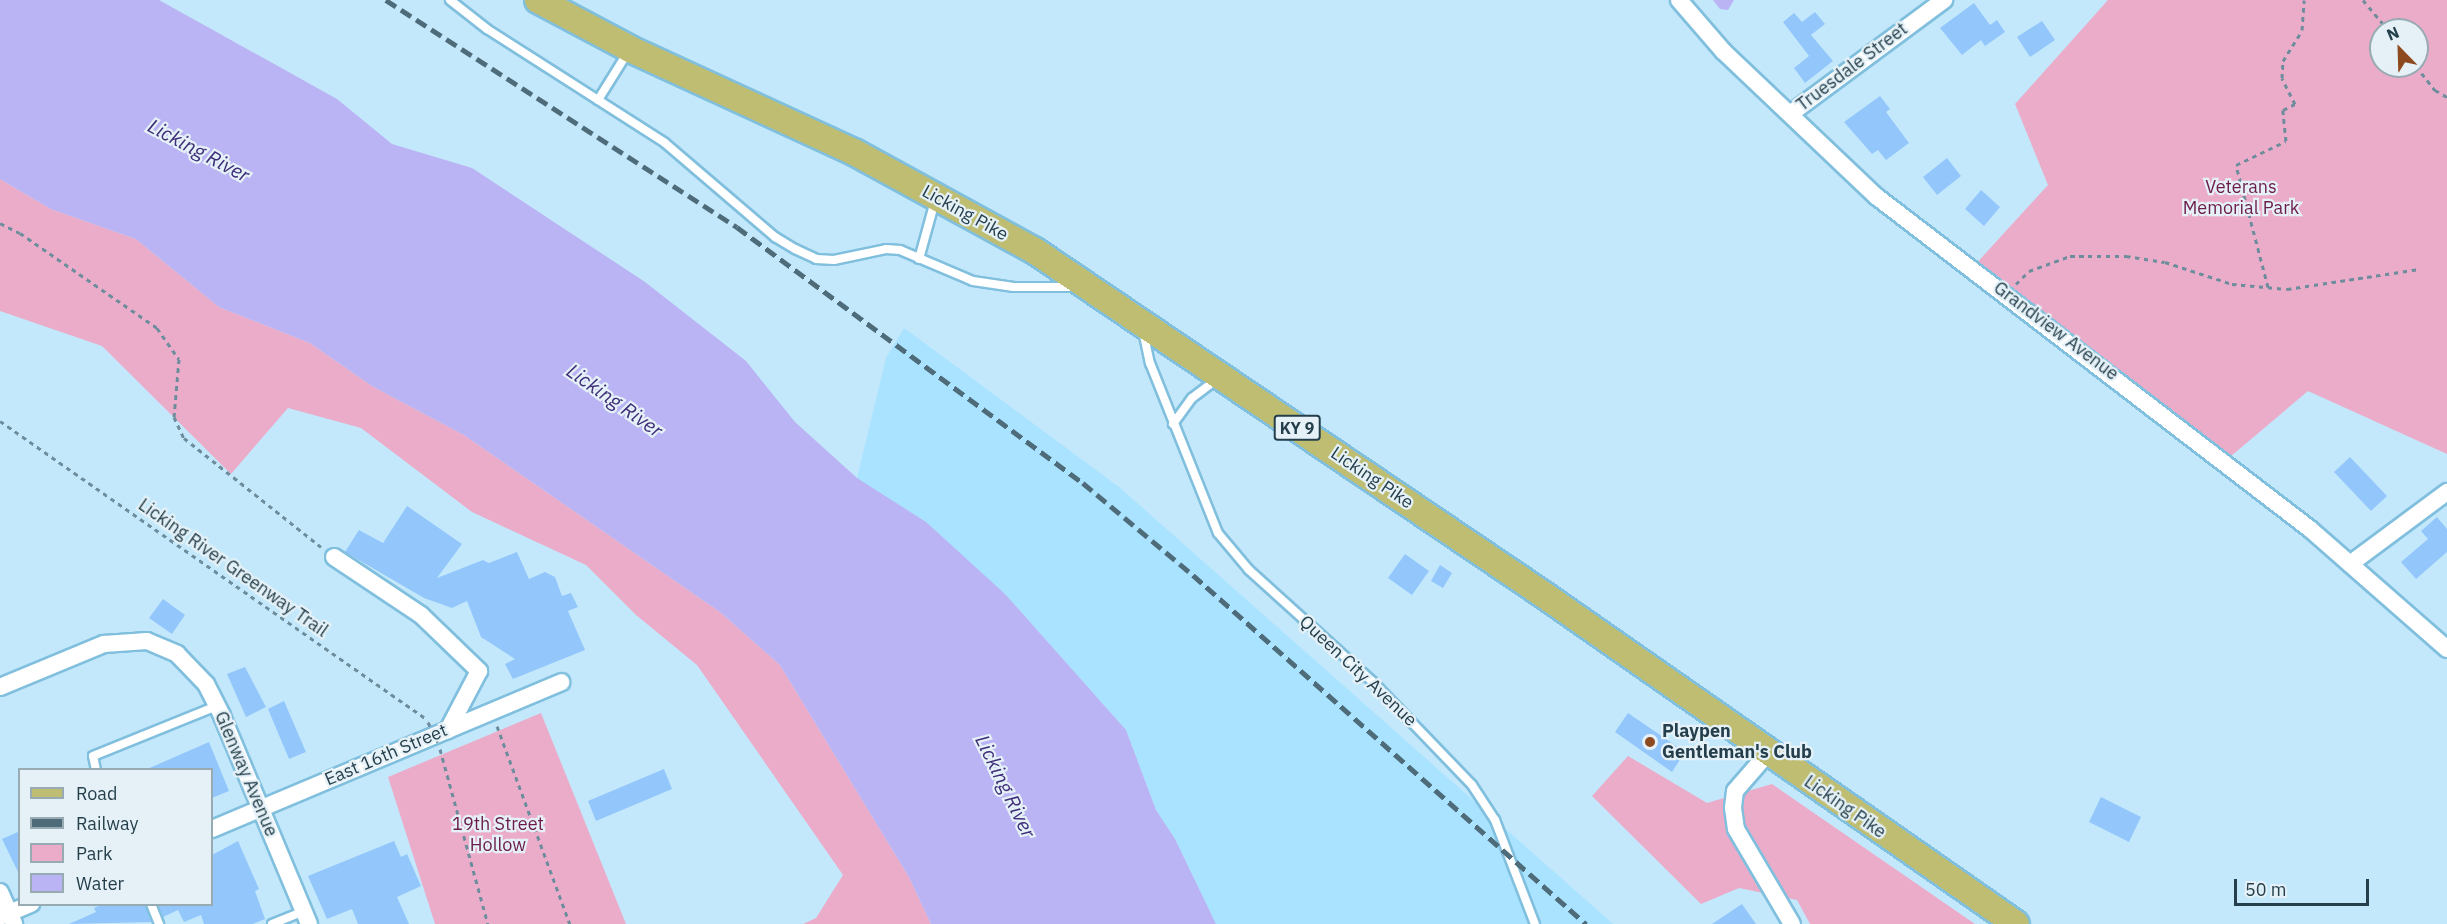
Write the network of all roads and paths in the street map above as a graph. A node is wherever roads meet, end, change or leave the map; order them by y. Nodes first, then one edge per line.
1 (538, 0) edge
2 (1679, 0) edge
3 (1944, 0) edge
4 (2304, 0) edge
5 (2363, 0) edge
6 (457, 2) edge
7 (2378, 18) edge
8 (630, 49) junction
9 (2426, 78) edge
10 (2447, 97) edge
11 (598, 100) junction
12 (1790, 114) junction
13 (936, 197) junction
14 (0, 223) edge
15 (919, 259) junction
16 (2420, 269) dead end
17 (1084, 287) junction
18 (2268, 287) junction
19 (2007, 294) junction
20 (1141, 325) junction
21 (1220, 378) junction
22 (0, 421) edge
23 (1173, 424) junction
24 (2447, 492) edge
25 (334, 557) joint
26 (2350, 564) junction
27 (2447, 649) edge
28 (561, 682) dead end
29 (0, 687) edge
30 (217, 706) junction
31 (492, 711) junction
32 (448, 730) junction
33 (1768, 753) junction
34 (96, 768) edge
35 (260, 808) junction
36 (213, 829) edge
37 (0, 892) edge
38 (28, 906) edge
39 (152, 906) edge
40 (8, 918) edge
41 (306, 918) edge
42 (159, 924) edge
43 (272, 924) edge
44 (488, 924) edge
45 (570, 924) edge
46 (1535, 924) edge
47 (1792, 924) edge
48 (2016, 924) edge

1 - 8 main road, Licking Pike / KY 9
2 - 12 street, Grandview Avenue
3 - 12 street, Truesdale Street
4 - 18 path
5 - 7 path
6 - 11 lane
8 - 11 lane
8 - 13 main road, Licking Pike / KY 9
9 - 10 path
11 - 15 lane
12 - 19 street, Grandview Avenue
13 - 15 lane
13 - 17 main road, Licking Pike / KY 9
14 - 25 path
15 - 17 lane
16 - 18 path
17 - 20 main road, Licking Pike / KY 9
18 - 19 path
19 - 26 street, Grandview Avenue
20 - 21 main road, Licking Pike / KY 9
20 - 23 lane, Queen City Avenue
21 - 23 lane
21 - 33 main road, Licking Pike / KY 9
22 - 44 path, Licking River Greenway Trail, bridge
23 - 46 lane, Queen City Avenue
24 - 26 street
25 - 32 street
26 - 27 street, Grandview Avenue
28 - 31 street, East 16th Street
29 - 30 street, Glenway Avenue
30 - 34 lane
30 - 35 street, Glenway Avenue
31 - 32 street, East 16th Street
31 - 45 path
32 - 35 street, East 16th Street
33 - 47 street
33 - 48 main road, Licking Pike / KY 9
35 - 36 street, East 16th Street
35 - 41 street, Glenway Avenue
37 - 40 street
38 - 40 street
39 - 42 lane
41 - 43 lane

